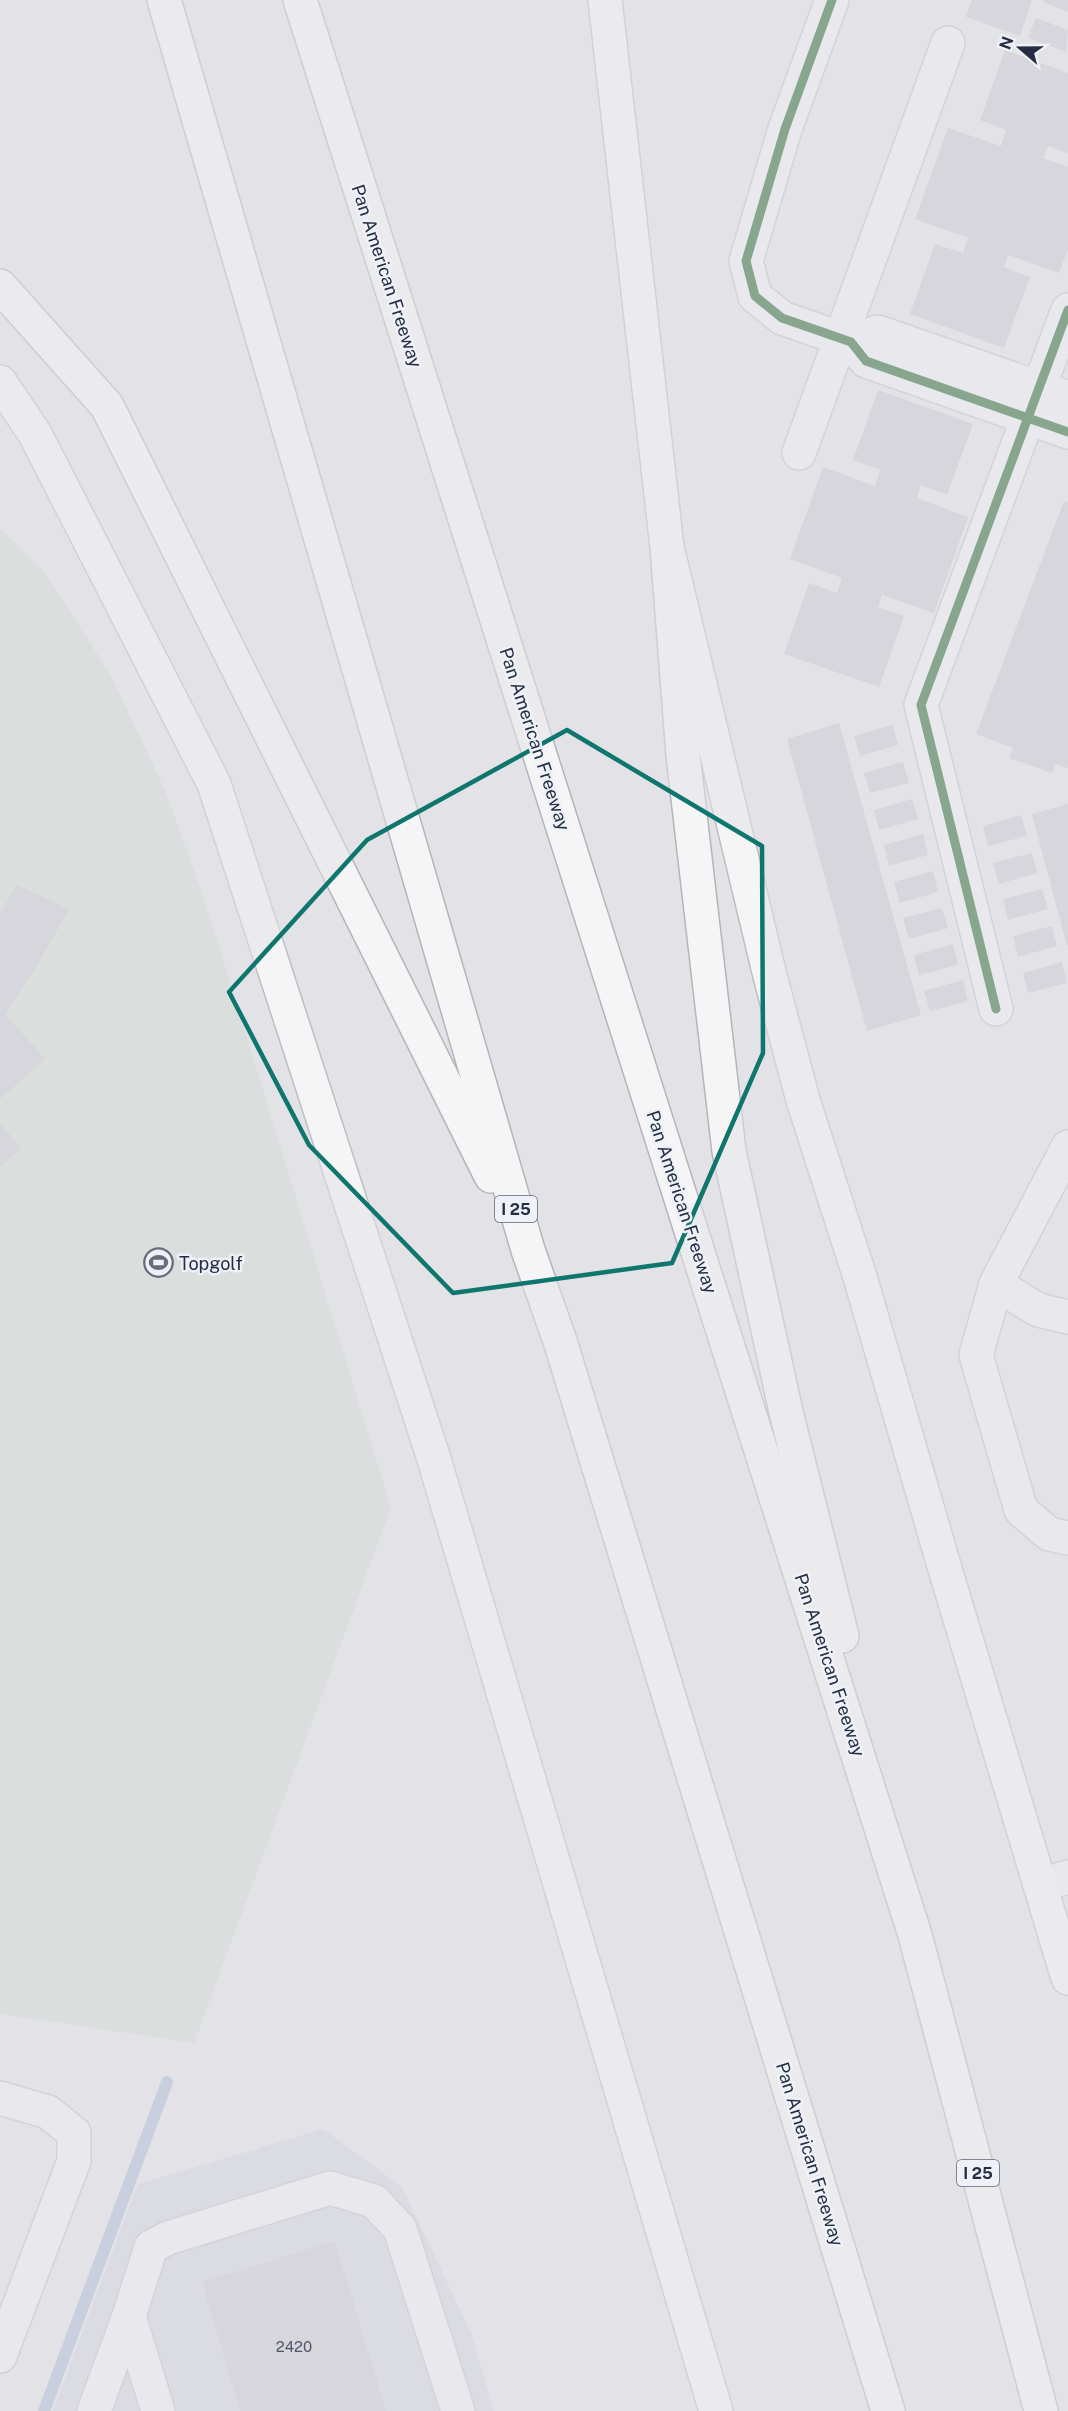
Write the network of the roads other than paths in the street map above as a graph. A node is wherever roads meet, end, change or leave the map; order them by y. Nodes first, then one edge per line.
1 (164, 0) edge
2 (300, 0) edge
3 (605, 0) edge
4 (832, 0) edge
5 (948, 43) dead end
6 (0, 286) edge
7 (1068, 310) edge
8 (847, 340) junction
9 (0, 382) edge
10 (1044, 402) edge
11 (1068, 432) edge
12 (799, 453) dead end
13 (666, 547) junction
14 (996, 1009) dead end
15 (1068, 1147) edge
16 (528, 1250) junction
17 (996, 1284) junction
18 (1068, 1317) edge
19 (1068, 1538) edge
20 (1054, 1881) edge
21 (915, 1935) junction
22 (1068, 1977) edge
23 (0, 2098) edge
24 (129, 2316) junction
25 (0, 2356) edge
26 (94, 2411) edge
27 (158, 2411) edge
28 (458, 2411) edge
29 (716, 2411) edge
30 (888, 2411) edge
31 (1041, 2411) edge

1 - 16 main road, Pan American Freeway / I 25
2 - 21 main road, Pan American Freeway / I 25
3 - 13 main road
4 - 8 street
5 - 8 street
6 - 16 main road
7 - 10 street
8 - 10 street
8 - 12 street
9 - 29 main road
10 - 11 street
10 - 14 street
13 - 20 main road
13 - 21 main road
15 - 17 street
16 - 30 main road, Pan American Freeway / I 25
17 - 18 street
17 - 19 street
20 - 22 main road
21 - 31 main road, Pan American Freeway / I 25
23 - 25 street
24 - 26 street
24 - 27 street
24 - 28 street

